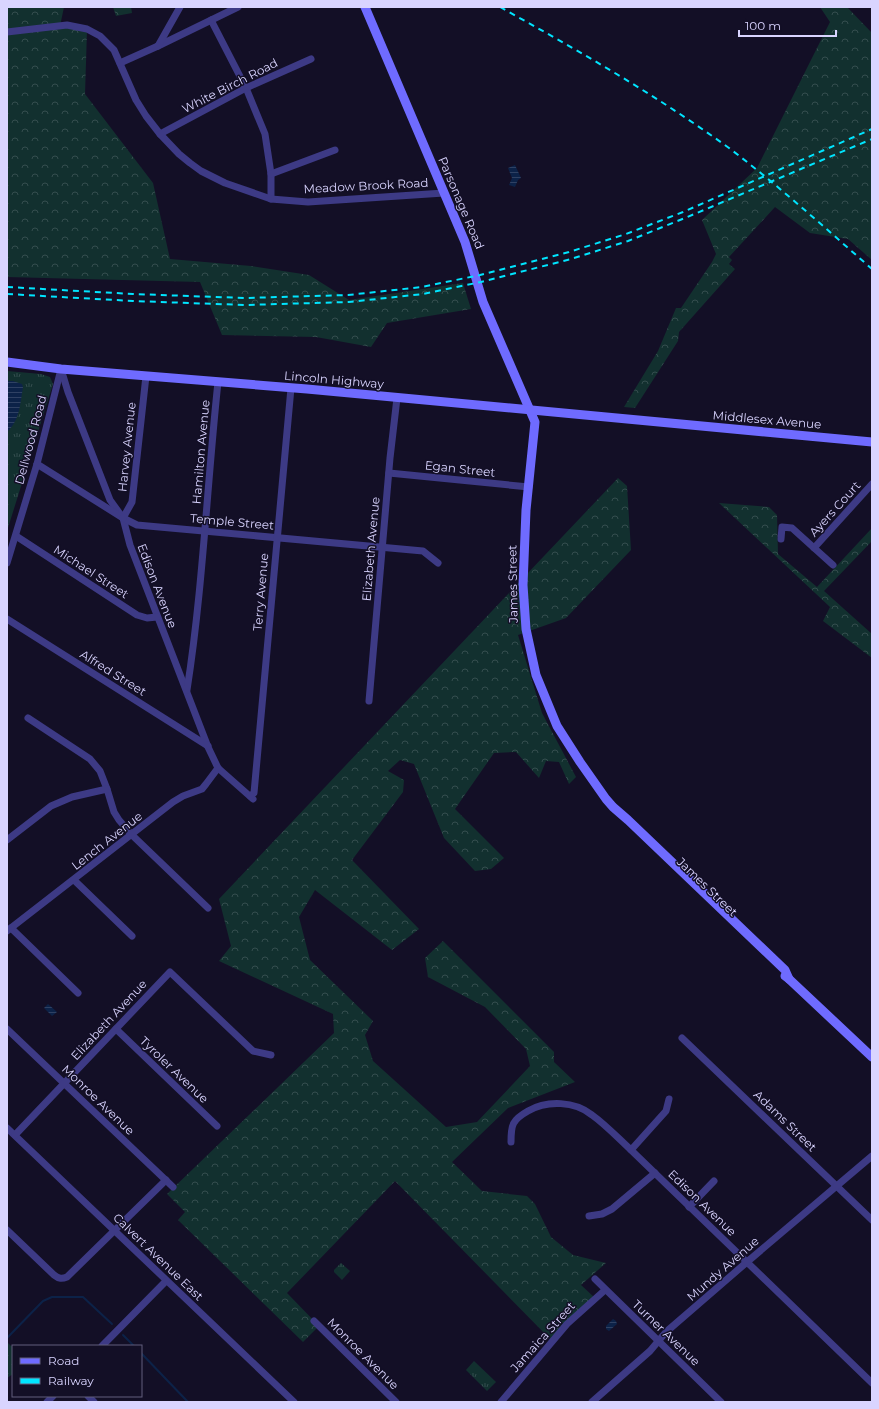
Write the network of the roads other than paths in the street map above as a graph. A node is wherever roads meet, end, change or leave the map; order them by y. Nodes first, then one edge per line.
1 (180, 7) edge
2 (238, 7) edge
3 (365, 7) edge
4 (211, 20) junction
5 (7, 32) edge
6 (158, 46) junction
7 (311, 59) dead end
8 (120, 63) junction
9 (246, 88) junction
10 (160, 134) junction
11 (336, 150) dead end
12 (271, 174) junction
13 (444, 193) junction
14 (271, 199) junction
15 (7, 362) edge
16 (61, 369) junction
17 (146, 376) junction
18 (218, 382) junction
19 (291, 388) junction
20 (397, 398) junction
21 (531, 410) junction
22 (659, 422) joint
23 (872, 442) edge
24 (37, 464) junction
25 (389, 473) junction
26 (872, 484) edge
27 (529, 487) junction
28 (123, 518) junction
29 (206, 530) junction
30 (16, 536) junction
31 (278, 537) junction
32 (781, 539) dead end
33 (382, 547) junction
34 (814, 548) junction
35 (7, 563) edge
36 (438, 563) dead end
37 (833, 565) dead end
38 (157, 617) junction
39 (7, 619) edge
40 (187, 690) junction
41 (369, 701) dead end
42 (28, 718) dead end
43 (208, 746) junction
44 (218, 768) junction
45 (107, 789) junction
46 (252, 798) joint
47 (132, 835) junction
48 (7, 840) edge
49 (74, 880) junction
50 (208, 908) dead end
51 (9, 930) edge
52 (132, 936) dead end
53 (78, 993) dead end
54 (7, 1029) edge
55 (116, 1029) junction
56 (682, 1038) dead end
57 (271, 1055) dead end
58 (872, 1057) edge
59 (64, 1084) junction
60 (669, 1099) dead end
61 (217, 1126) dead end
62 (8, 1130) edge
63 (15, 1135) junction
64 (511, 1142) dead end
65 (630, 1150) junction
66 (872, 1156) edge
67 (655, 1173) junction
68 (166, 1180) junction
69 (714, 1181) dead end
70 (837, 1186) junction
71 (173, 1187) dead end
72 (689, 1206) junction
73 (589, 1216) dead end
74 (872, 1220) edge
75 (7, 1230) edge
76 (114, 1231) junction
77 (747, 1262) junction
78 (595, 1279) dead end
79 (166, 1281) junction
80 (605, 1290) junction
81 (314, 1321) dead end
82 (658, 1341) junction
83 (103, 1345) edge
84 (872, 1383) edge
85 (716, 1400) edge
86 (294, 1402) edge
87 (396, 1402) edge
88 (501, 1402) edge
89 (592, 1402) edge

1 - 6 street
2 - 4 street
3 - 13 street, Parsonage Road
4 - 6 street
4 - 9 street
5 - 8 street, Meadow Brook Road
6 - 8 street
7 - 9 street, White Birch Road
8 - 10 street, Meadow Brook Road
9 - 10 street, White Birch Road
9 - 12 street
10 - 14 street, Meadow Brook Road
11 - 12 street
12 - 14 street
13 - 14 street, Meadow Brook Road
13 - 21 street, Parsonage Road
15 - 16 street, Lincoln Highway
16 - 17 street, Lincoln Highway
16 - 24 street, Dellwood Road
16 - 28 street, Edison Avenue
17 - 18 street, Lincoln Highway
17 - 28 street, Harvey Avenue
18 - 19 street, Lincoln Highway
18 - 29 street, Hamilton Avenue
19 - 20 street, Lincoln Highway
19 - 31 street, Terry Avenue
20 - 21 street, Lincoln Highway
20 - 25 street, Elizabeth Avenue
21 - 22 street, Lincoln Highway
21 - 27 street, James Street
22 - 23 street, Middlesex Avenue
24 - 28 street, Temple Street
24 - 30 street, Dellwood Road
25 - 27 street, Egan Street
25 - 33 street, Elizabeth Avenue
26 - 34 street, Ayers Court
27 - 58 street, James Street
28 - 29 street, Temple Street
28 - 38 street, Edison Avenue
29 - 31 street, Temple Street
29 - 40 street, Hamilton Avenue
30 - 35 street, Dellwood Road
30 - 38 street, Michael Street
31 - 33 street, Temple Street
31 - 46 street, Terry Avenue
32 - 34 street, Ayers Court
33 - 36 street, Temple Street
33 - 41 street, Elizabeth Avenue
34 - 37 street, Ayers Court
38 - 40 street, Edison Avenue
39 - 43 street, Alfred Street
40 - 43 street, Edison Avenue
42 - 45 street
43 - 44 street, Edison Avenue
44 - 46 street, Edison Avenue
44 - 47 street, Lench Avenue
45 - 47 street
45 - 48 street
47 - 49 street, Lench Avenue
47 - 50 street
49 - 51 street, Lench Avenue
49 - 52 street
51 - 53 street
54 - 59 street, Monroe Avenue
55 - 57 street, Elizabeth Avenue
55 - 59 street, Elizabeth Avenue
55 - 61 street, Tyroler Avenue
56 - 70 street, Adams Street
59 - 63 street, Elizabeth Avenue
59 - 68 street, Monroe Avenue
60 - 65 street
62 - 63 street, Calvert Avenue East
63 - 76 street, Calvert Avenue East
64 - 65 street, Edison Avenue
65 - 67 street, Edison Avenue
66 - 70 street, Mundy Avenue
67 - 72 street, Edison Avenue
67 - 73 street
68 - 71 street, Monroe Avenue
68 - 76 street
69 - 72 street
70 - 74 street, Adams Street
70 - 77 street, Mundy Avenue
72 - 77 street, Edison Avenue
75 - 76 street
76 - 79 street, Calvert Avenue East
77 - 82 street, Mundy Avenue
77 - 84 street, Edison Avenue
78 - 80 street, Turner Avenue
79 - 83 street
79 - 86 street, Calvert Avenue East
80 - 82 street, Turner Avenue
80 - 88 street, Jamaica Street
81 - 87 street, Monroe Avenue
82 - 85 street, Turner Avenue
82 - 89 street, Mundy Avenue

